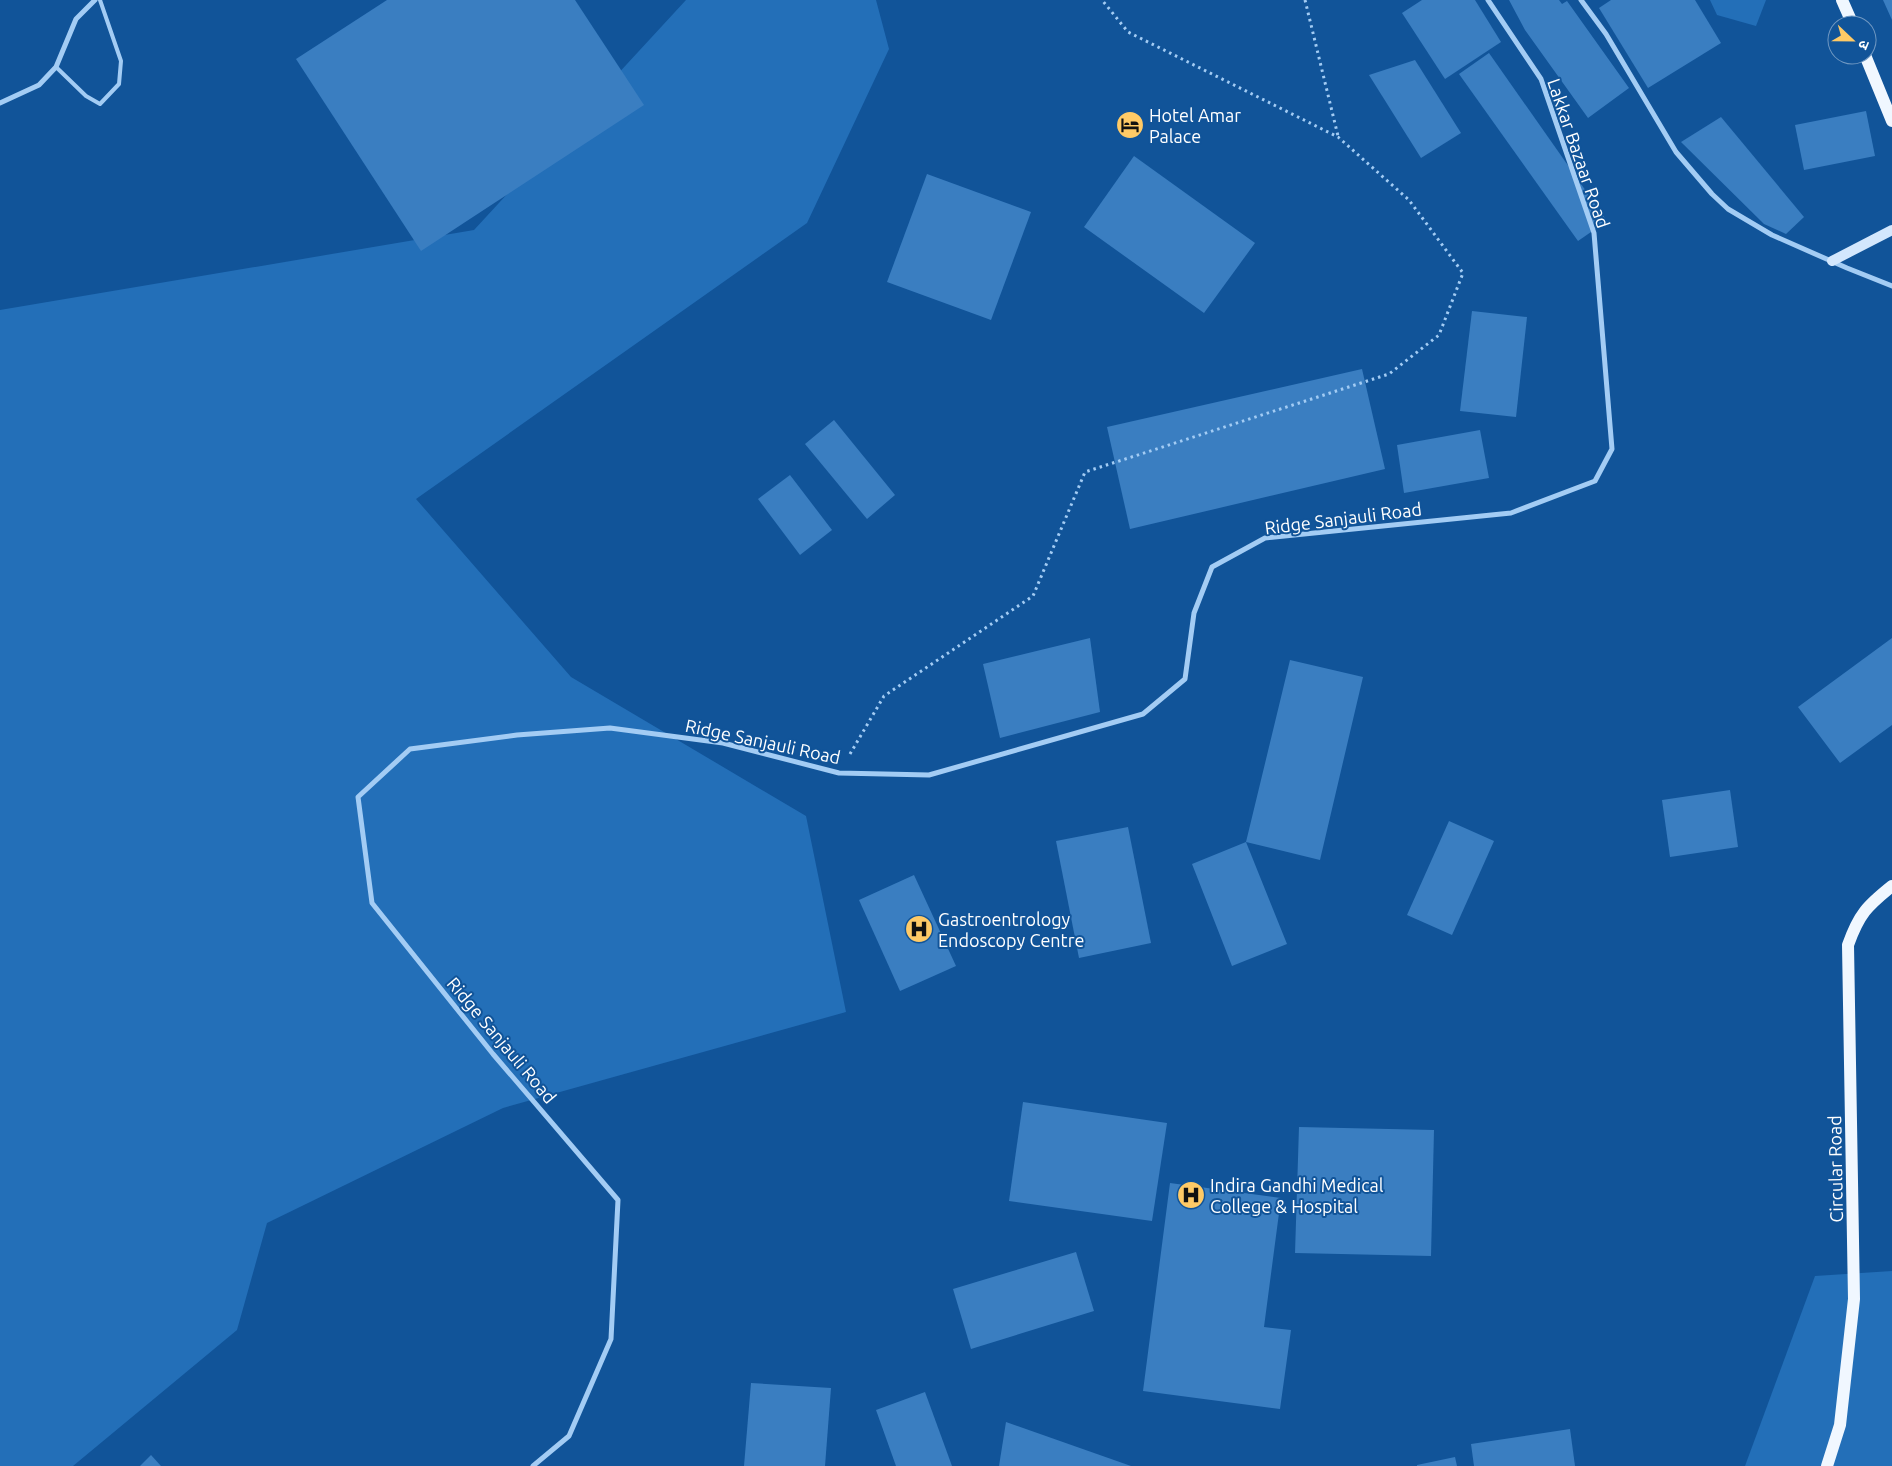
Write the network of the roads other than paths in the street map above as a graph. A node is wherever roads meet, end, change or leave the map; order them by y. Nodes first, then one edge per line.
1 (95, 0) edge
2 (100, 0) edge
3 (1488, 0) edge
4 (1581, 0) edge
5 (1842, 0) edge
6 (1849, 15) edge
7 (1870, 65) edge
8 (56, 68) junction
9 (0, 103) edge
10 (1892, 121) edge
11 (1892, 230) edge
12 (1832, 261) junction
13 (1892, 286) edge
14 (1612, 449) joint
15 (1892, 886) edge
16 (533, 1466) edge
17 (1827, 1466) edge

1 - 8 street
2 - 8 lane
3 - 14 street, Lakkar Bazaar Road
4 - 12 street
5 - 6 main road
7 - 10 main road
8 - 9 street
11 - 12 street
12 - 13 street
14 - 16 street, Ridge Sanjauli Road
15 - 17 main road, Circular Road

